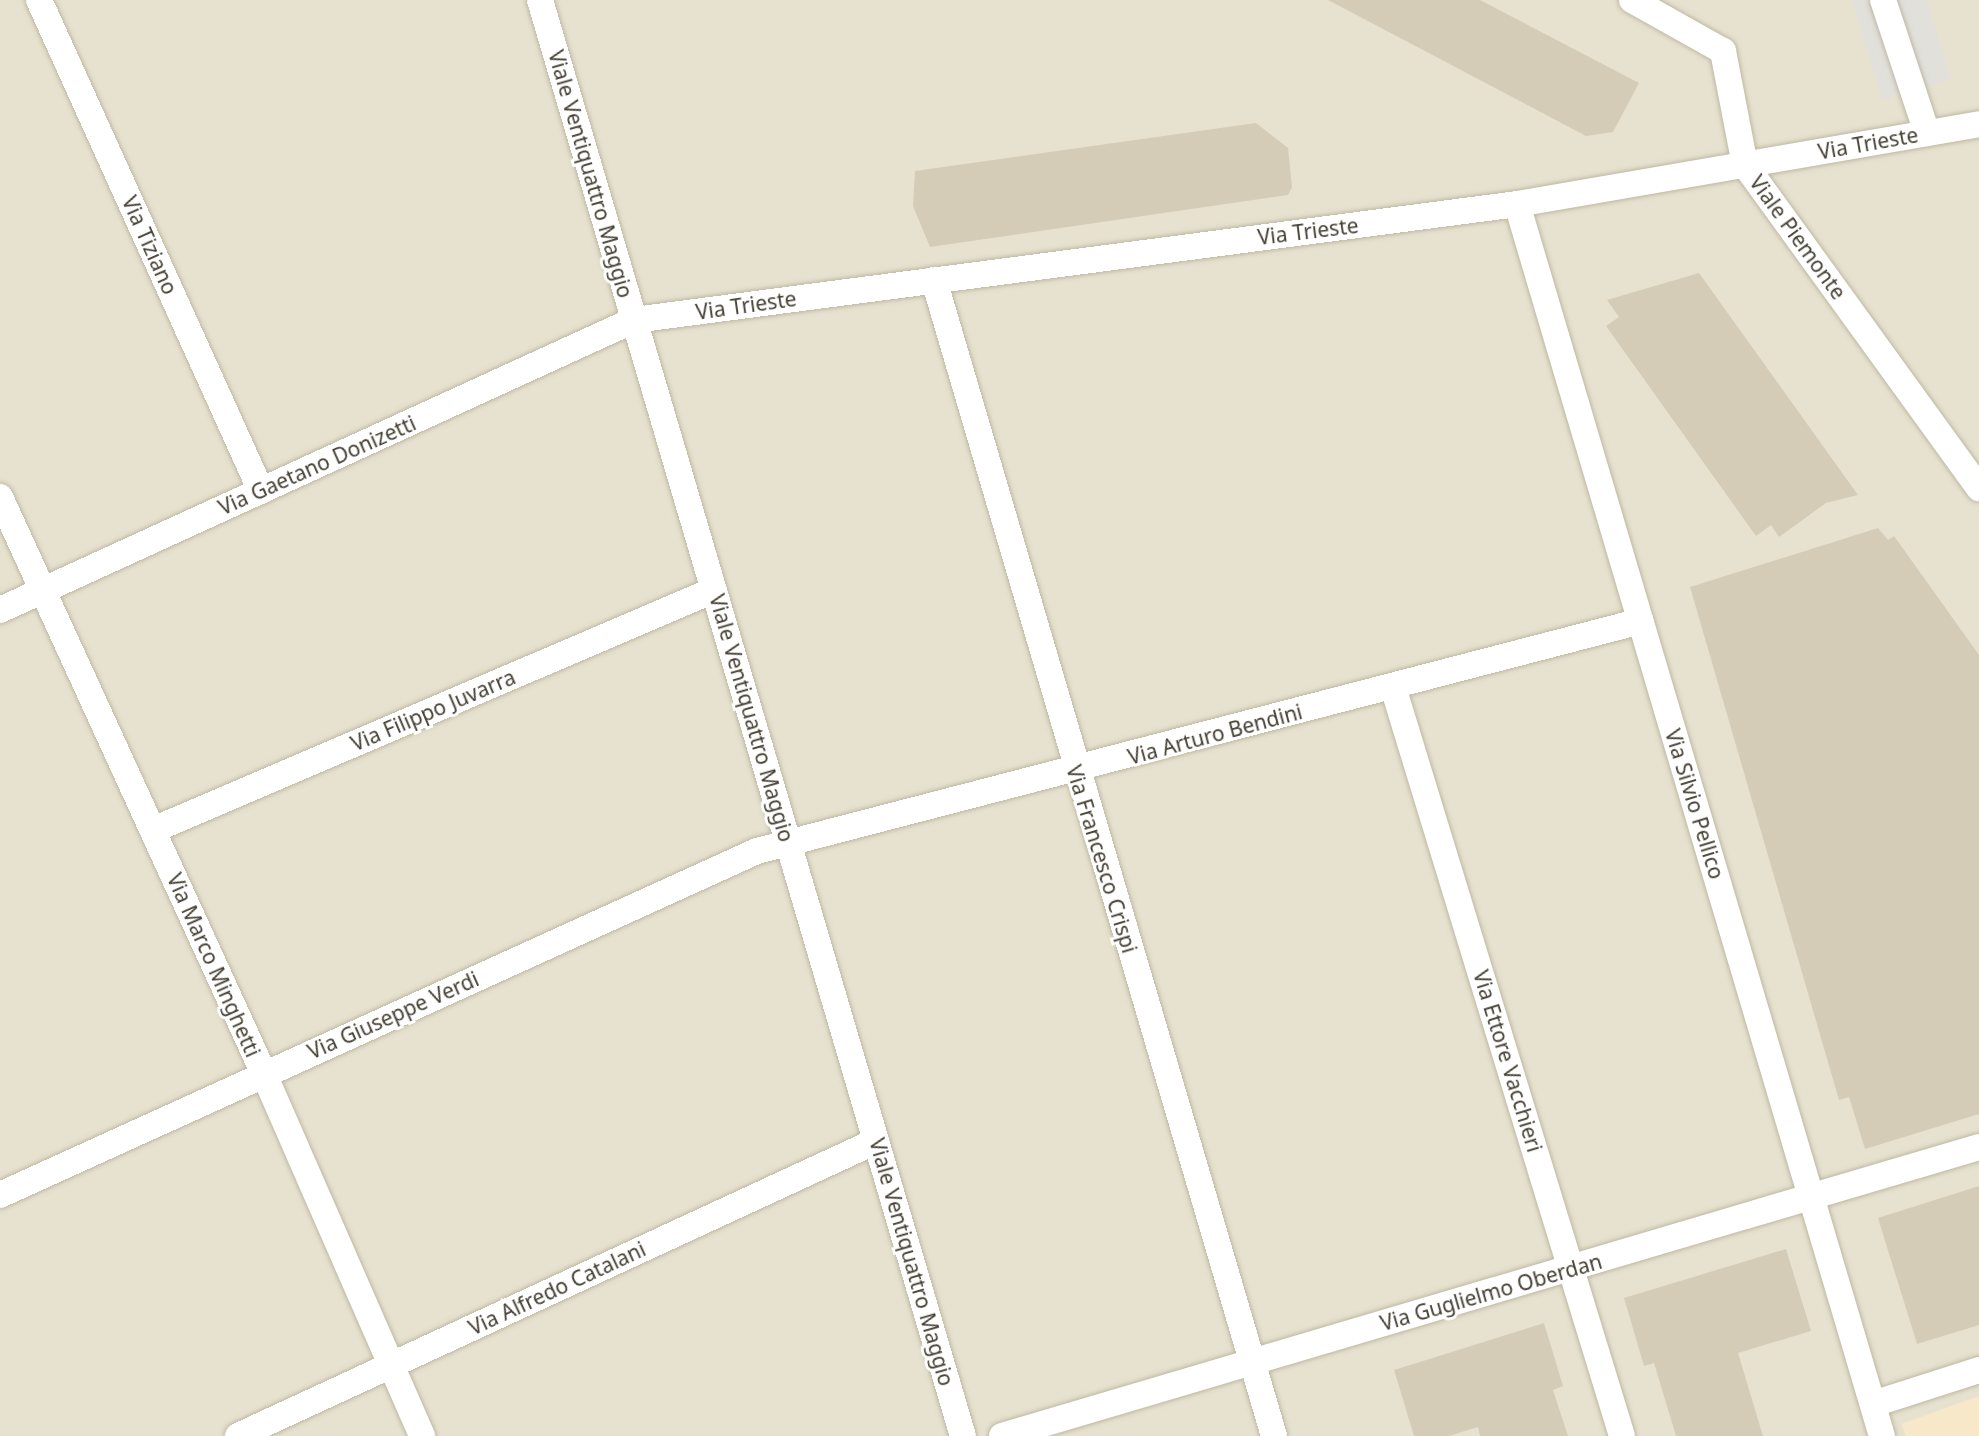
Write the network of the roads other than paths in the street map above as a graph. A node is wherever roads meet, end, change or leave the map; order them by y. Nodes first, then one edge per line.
1 (39, 0) edge
2 (540, 0) edge
3 (1632, 0) edge
4 (1883, 0) edge
5 (1979, 124) edge
6 (1927, 133) junction
7 (1745, 165) junction
8 (1517, 204) junction
9 (933, 280) junction
10 (634, 320) junction
11 (1979, 488) edge
12 (261, 491) junction
13 (0, 497) edge
14 (44, 590) junction
15 (714, 590) junction
16 (0, 610) edge
17 (1641, 621) junction
18 (1393, 687) junction
19 (1075, 771) junction
20 (153, 830) junction
21 (788, 842) junction
22 (264, 1074) junction
23 (876, 1140) junction
24 (1979, 1147) edge
25 (0, 1195) edge
26 (1812, 1198) junction
27 (1571, 1269) junction
28 (1251, 1362) junction
29 (391, 1364) junction
30 (1979, 1370) edge
31 (1873, 1404) junction
32 (244, 1434) edge
33 (422, 1436) edge
34 (963, 1436) edge
35 (1002, 1436) edge
36 (1274, 1436) edge
37 (1622, 1436) edge
38 (1882, 1436) edge

1 - 12 street, Via Tiziano
2 - 10 street, Viale Ventiquattro Maggio
3 - 7 street, Viale Piemonte
4 - 6 street
5 - 6 street, Via Trieste
6 - 7 street, Via Trieste
7 - 8 street, Via Trieste
7 - 11 street, Viale Piemonte
8 - 9 street, Via Trieste
8 - 17 street, Via Silvio Pellico
9 - 10 street, Via Trieste
9 - 19 street, Via Francesco Crispi
10 - 12 street, Via Gaetano Donizetti
10 - 15 street, Viale Ventiquattro Maggio
12 - 14 street, Via Gaetano Donizetti
13 - 14 street, Via Marco Minghetti
14 - 16 street, Via Gaetano Donizetti
14 - 20 street, Via Marco Minghetti
15 - 20 street, Via Filippo Juvarra
15 - 21 street, Viale Ventiquattro Maggio
17 - 18 street, Via Arturo Bendini
17 - 26 street, Via Silvio Pellico
18 - 19 street, Via Arturo Bendini
18 - 27 street, Via Ettore Vacchieri
19 - 21 street, Via Arturo Bendini
19 - 28 street, Via Francesco Crispi
20 - 22 street, Via Marco Minghetti
21 - 22 street, Via Giuseppe Verdi
21 - 23 street, Viale Ventiquattro Maggio
22 - 25 street, Via Giuseppe Verdi
22 - 29 street, Via Marco Minghetti
23 - 29 street, Via Alfredo Catalani
23 - 34 street, Viale Ventiquattro Maggio
24 - 26 street, Via Guglielmo Oberdan
26 - 27 street, Via Guglielmo Oberdan
26 - 31 street, Via Silvio Pellico
27 - 28 street, Via Guglielmo Oberdan
27 - 37 street, Via Ettore Vacchieri
28 - 35 street, Via Guglielmo Oberdan
28 - 36 street, Via Francesco Crispi
29 - 32 street, Via Alfredo Catalani
29 - 33 street, Via Marco Minghetti
30 - 31 street
31 - 38 street, Via Silvio Pellico

